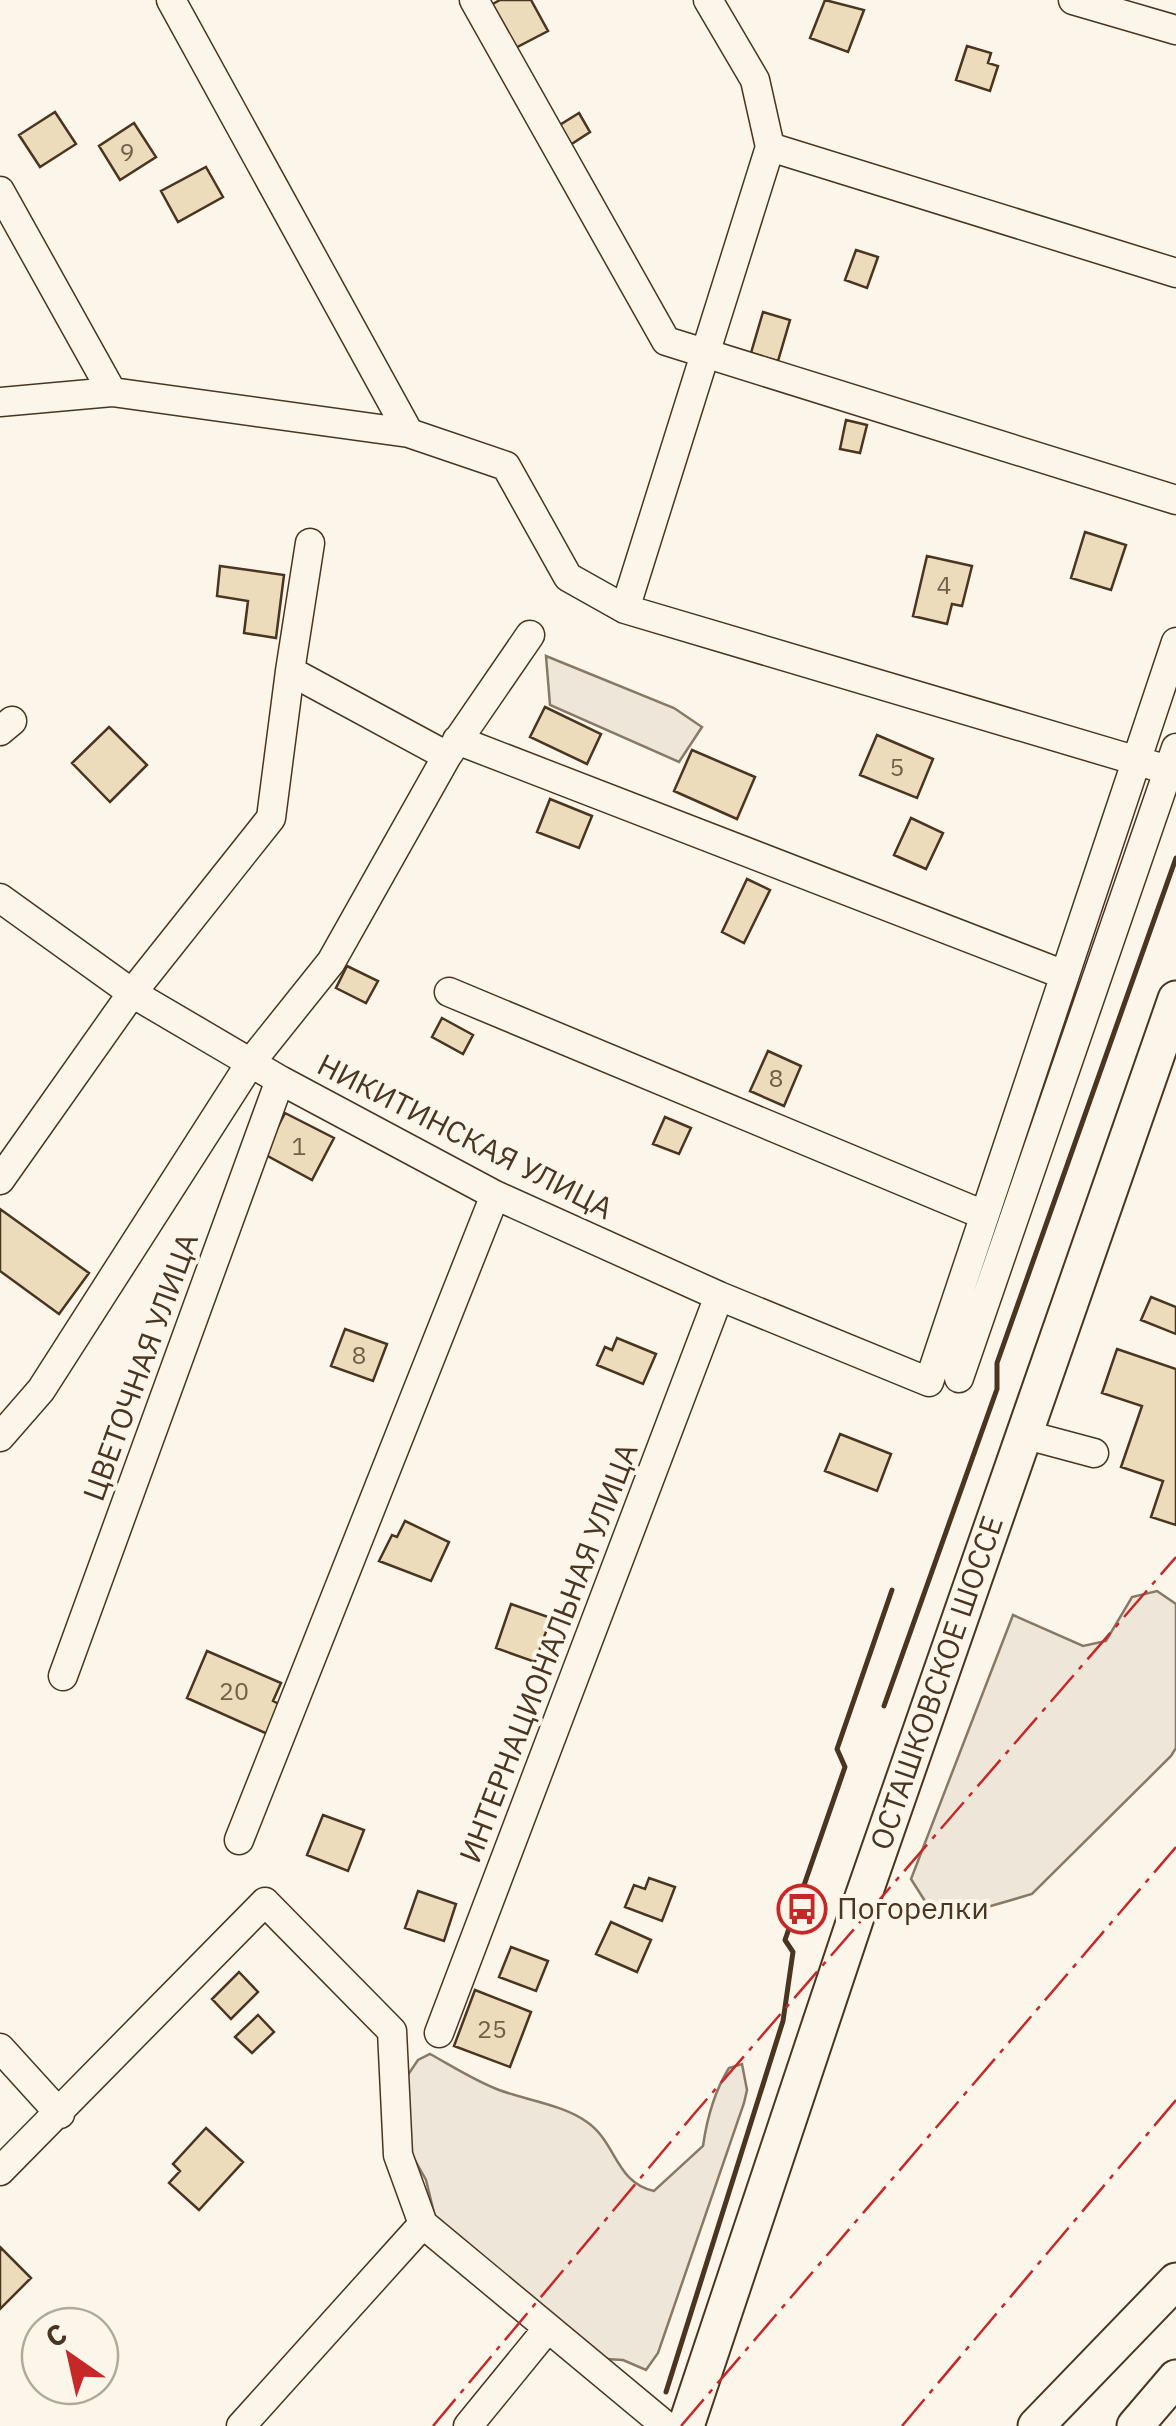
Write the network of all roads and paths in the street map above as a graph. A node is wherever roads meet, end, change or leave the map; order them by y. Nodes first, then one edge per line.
1 (171, 0) edge
2 (474, 0) edge
3 (708, 0) edge
4 (1073, 0) edge
5 (1176, 30) edge
6 (770, 147) junction
7 (0, 191) edge
8 (1176, 273) edge
9 (705, 355) junction
10 (112, 392) junction
11 (0, 402) edge
12 (409, 433) junction
13 (1176, 500) edge
14 (310, 543) dead end
15 (625, 609) junction
16 (530, 635) dead end
17 (1176, 642) edge
18 (290, 671) junction
19 (452, 748) junction
20 (1172, 759) edge
21 (1135, 760) junction
22 (0, 898) edge
23 (1062, 974) junction
24 (449, 992) dead end
25 (132, 993) junction
26 (1176, 999) edge
27 (251, 1062) junction
28 (280, 1080) junction
29 (0, 1180) edge
30 (495, 1195) junction
31 (984, 1215) junction
32 (719, 1296) junction
33 (959, 1378) dead end
34 (1024, 1434) junction
35 (0, 1437) edge
36 (1094, 1453) dead end
37 (63, 1676) dead end
38 (239, 1840) dead end
39 (439, 2033) dead end
40 (0, 2048) edge
41 (60, 2114) junction
42 (0, 2172) edge
43 (423, 2224) junction
44 (1176, 2281) edge
45 (548, 2328) junction
46 (1176, 2378) edge
47 (1176, 2394) edge
48 (241, 2426) edge
49 (468, 2426) edge
50 (666, 2426) edge
51 (686, 2426) edge
52 (1036, 2426) edge
53 (1135, 2426) edge
54 (1146, 2426) edge

1 - 12 street
2 - 9 street
3 - 6 street
4 - 5 street
6 - 8 street
6 - 9 street
7 - 10 street
9 - 13 street
9 - 15 street
10 - 11 street
10 - 12 street
12 - 15 street
14 - 18 street
15 - 21 street
16 - 19 street
17 - 21 street
18 - 19 street
18 - 25 street
19 - 23 street
19 - 27 street
20 - 21 street
20 - 33 street
21 - 23 street
22 - 25 street, НИКИТИНСКАЯ УЛИЦА
23 - 31 street
24 - 31 street
25 - 27 street, НИКИТИНСКАЯ УЛИЦА
25 - 29 street
26 - 34 main road, ОСТАШКОВСКОЕ ШОССЕ
27 - 28 street, НИКИТИНСКАЯ УЛИЦА
27 - 35 street
28 - 30 street, НИКИТИНСКАЯ УЛИЦА
28 - 37 street, ЦВЕТОЧНАЯ УЛИЦА
30 - 32 street, НИКИТИНСКАЯ УЛИЦА
30 - 38 street
31 - 32 street, НИКИТИНСКАЯ УЛИЦА
32 - 39 street, ИНТЕРНАЦИОНАЛЬНАЯ УЛИЦА
34 - 36 street
34 - 51 main road, ОСТАШКОВСКОЕ ШОССЕ
40 - 41 street
41 - 42 street
41 - 43 street
43 - 45 street
43 - 48 street
44 - 52 main road
45 - 49 street
45 - 50 street
46 - 53 main road
47 - 54 main road

